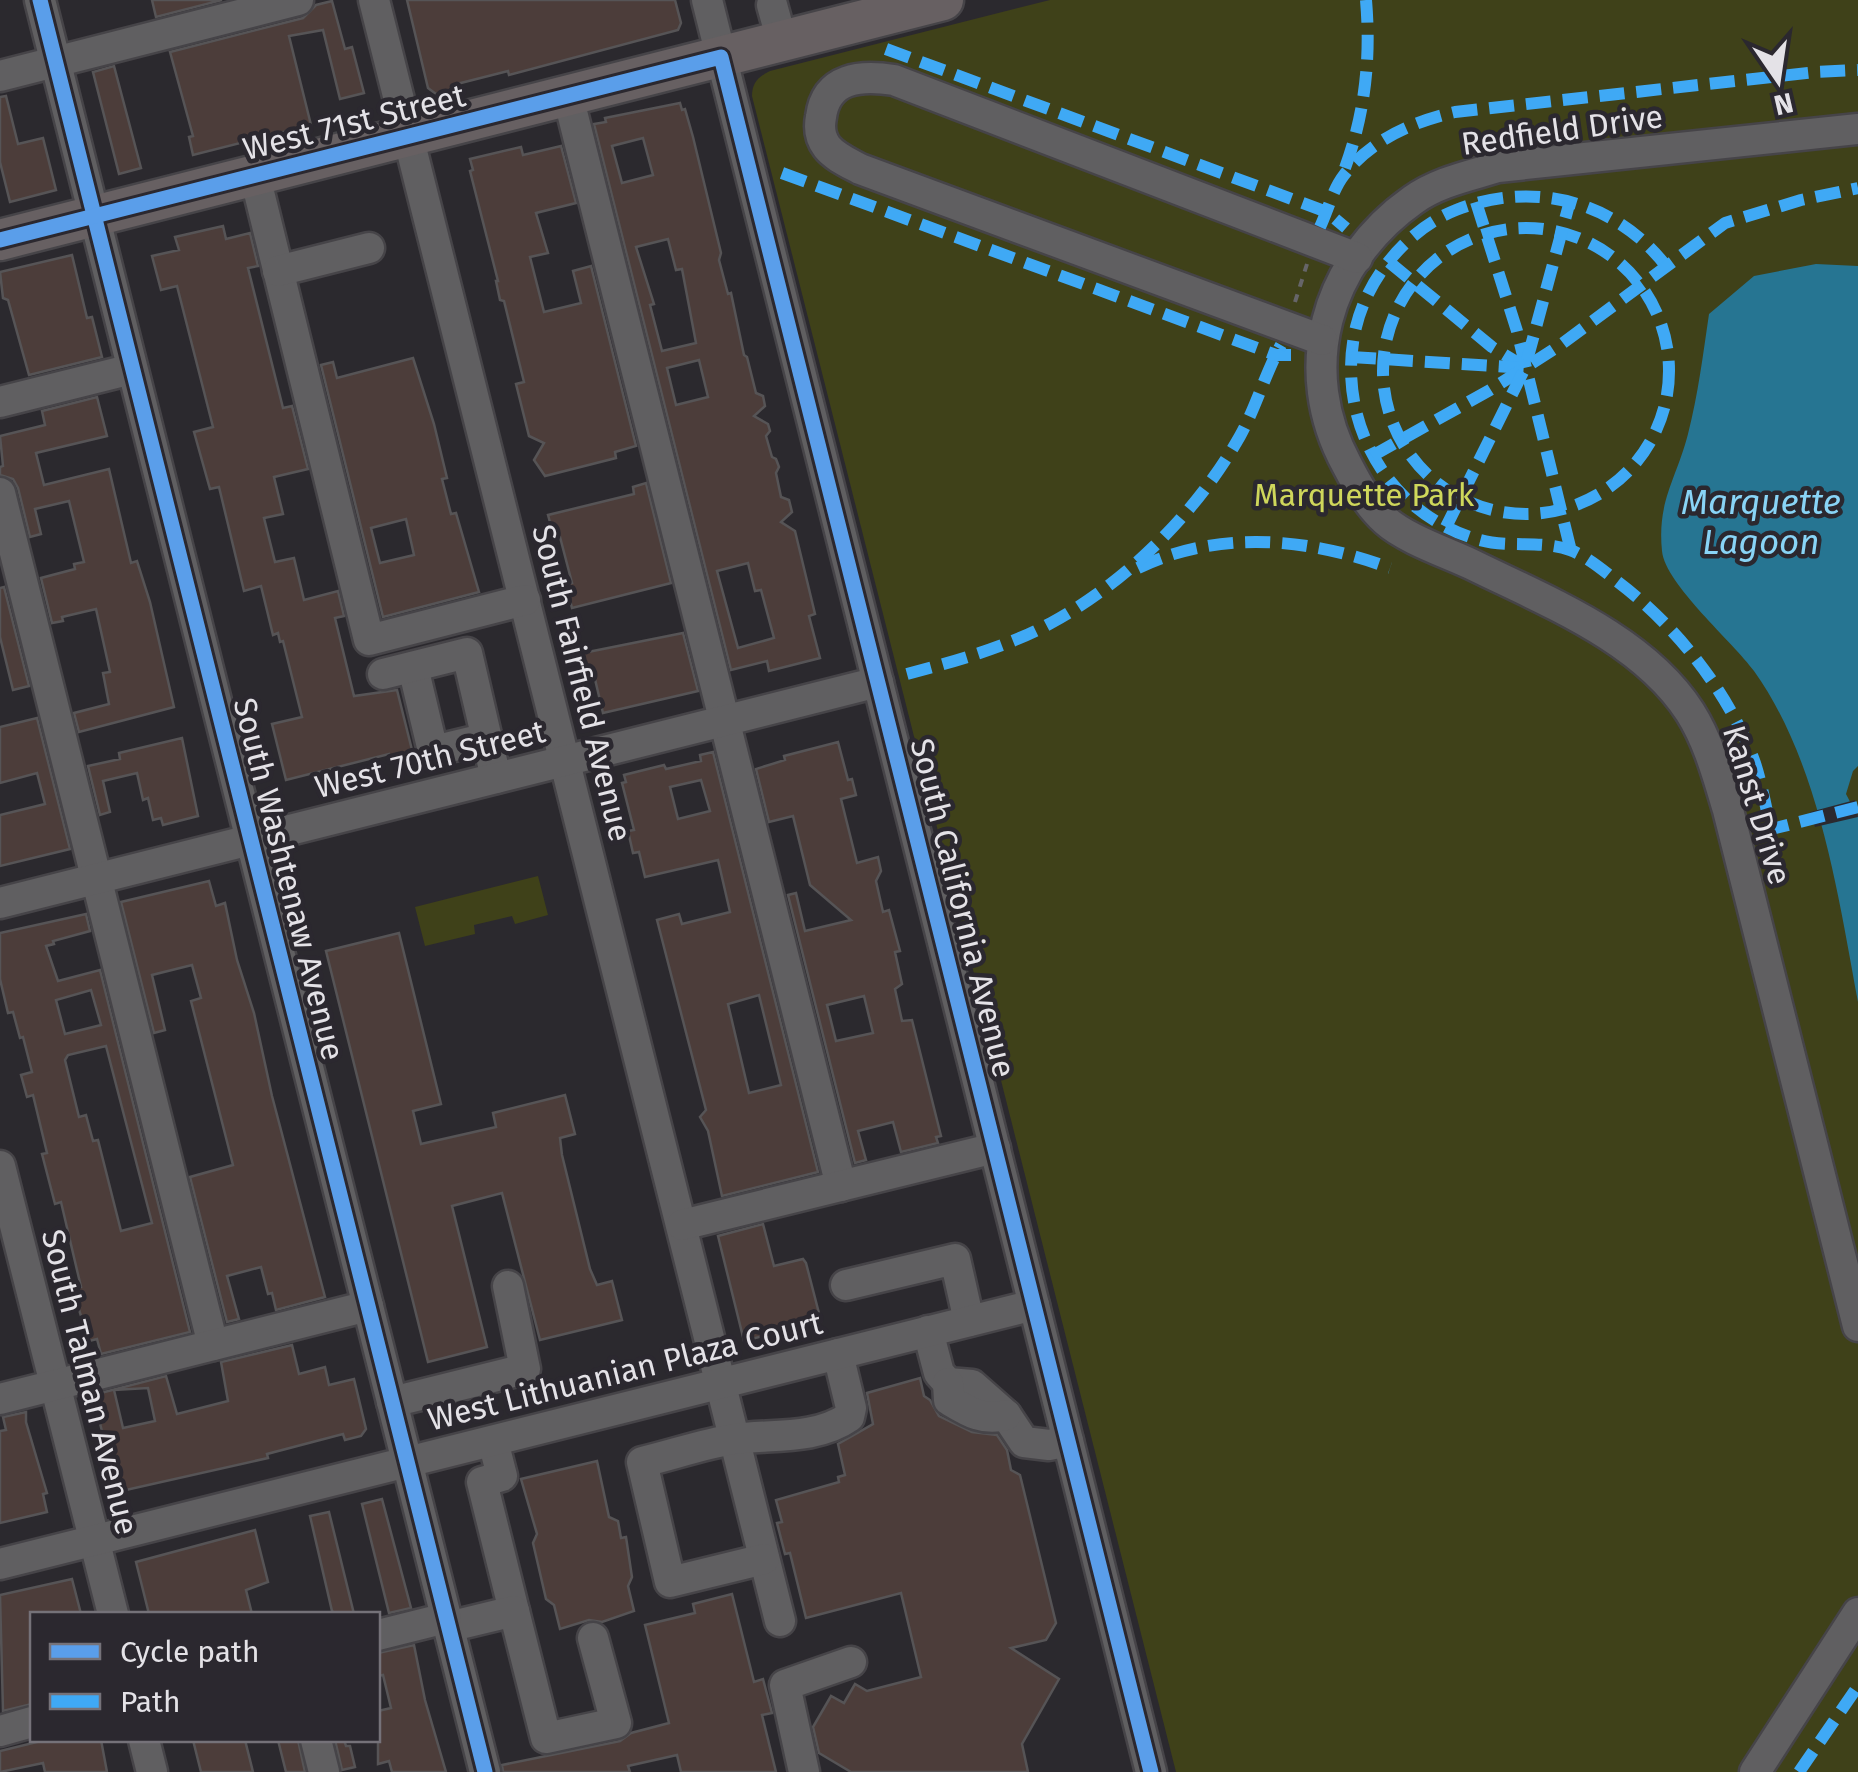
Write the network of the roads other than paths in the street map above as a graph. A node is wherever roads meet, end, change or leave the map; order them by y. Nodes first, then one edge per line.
1 (40, 0) edge
2 (298, 0) edge
3 (374, 0) edge
4 (944, 0) edge
5 (710, 1) edge
6 (859, 10) edge
7 (211, 11) edge
8 (780, 12) edge
9 (721, 57) junction
10 (55, 62) junction
11 (0, 76) edge
12 (568, 96) junction
13 (1858, 129) edge
14 (408, 136) junction
15 (255, 176) junction
16 (94, 216) junction
17 (0, 240) edge
18 (369, 248) dead end
19 (1357, 258) junction
20 (278, 271) junction
21 (1332, 304) joint
22 (1322, 340) junction
23 (132, 369) junction
24 (0, 402) edge
25 (0, 493) edge
26 (525, 600) junction
27 (413, 667) junction
28 (383, 674) dead end
29 (878, 682) junction
30 (724, 721) junction
31 (487, 738) junction
32 (566, 761) junction
33 (496, 778) junction
34 (251, 840) junction
35 (96, 879) junction
36 (0, 903) edge
37 (994, 1148) junction
38 (0, 1166) edge
39 (841, 1186) junction
40 (682, 1225) junction
41 (846, 1285) dead end
42 (508, 1286) dead end
43 (1034, 1305) junction
44 (368, 1306) junction
45 (970, 1321) junction
46 (1858, 1326) edge
47 (928, 1331) junction
48 (213, 1345) junction
49 (838, 1354) junction
50 (722, 1383) junction
51 (55, 1385) junction
52 (0, 1399) edge
53 (392, 1402) junction
54 (736, 1439) junction
55 (493, 1440) junction
56 (1068, 1441) junction
57 (407, 1462) junction
58 (94, 1540) junction
59 (764, 1559) junction
60 (0, 1564) edge
61 (514, 1611) junction
62 (112, 1612) edge
63 (1858, 1613) edge
64 (780, 1621) dead end
65 (447, 1622) junction
66 (380, 1635) edge
67 (593, 1638) dead end
68 (850, 1662) dead end
69 (30, 1723) edge
70 (0, 1731) edge
71 (144, 1742) edge
72 (316, 1742) edge
73 (152, 1772) edge
74 (324, 1772) edge
75 (485, 1772) edge
76 (804, 1772) edge
77 (1151, 1772) edge
78 (1754, 1772) edge

1 - 10 street, South Washtenaw Avenue
2 - 7 street
3 - 14 street, South Fairfield Avenue
4 - 6 main road, West 71st Street
5 - 9 street, South California Avenue
6 - 8 main road, West 71st Street
7 - 10 street
8 - 9 main road, West 71st Street
9 - 12 main road, West 71st Street
9 - 29 street, South California Avenue
10 - 11 street
10 - 16 street, South Washtenaw Avenue
12 - 14 main road, West 71st Street
12 - 30 street
13 - 19 street, Redfield Drive
14 - 15 main road, West 71st Street
14 - 26 street, South Fairfield Avenue
15 - 16 main road, West 71st Street
15 - 20 street
16 - 17 main road, West 71st Street
16 - 23 street, South Washtenaw Avenue
18 - 20 street
19 - 21 street, Redfield Drive
19 - 22 street
20 - 26 street
21 - 22 street, Kanst Drive
22 - 46 street, Kanst Drive
23 - 24 street
23 - 34 street, South Washtenaw Avenue
25 - 35 street
26 - 32 street, South Fairfield Avenue
27 - 28 street
27 - 31 street
27 - 31 street
29 - 30 street, West 70th Street
29 - 37 street, South California Avenue
30 - 32 street, West 70th Street
30 - 39 street
31 - 33 street
32 - 33 street, West 70th Street
32 - 40 street, South Fairfield Avenue
33 - 34 street, West 70th Street
34 - 35 street, West 70th Street
34 - 44 street, South Washtenaw Avenue
35 - 36 street, West 70th Street
35 - 48 street
37 - 39 street
37 - 43 street, South California Avenue
38 - 51 street, South Talman Avenue
39 - 40 street
40 - 50 street, South Fairfield Avenue
41 - 45 street
42 - 53 street
43 - 45 street, West Lithuanian Plaza Court
43 - 56 street, South California Avenue
44 - 48 street
44 - 53 street, South Washtenaw Avenue
45 - 47 street, West Lithuanian Plaza Court
47 - 49 street, West Lithuanian Plaza Court
47 - 56 street
48 - 51 street
49 - 50 street, West Lithuanian Plaza Court
49 - 54 street
50 - 54 street, South Fairfield Avenue
50 - 55 street, West Lithuanian Plaza Court
51 - 52 street
51 - 58 street, South Talman Avenue
53 - 57 street, South Washtenaw Avenue
54 - 59 street, South Fairfield Avenue
54 - 59 street
55 - 57 street, West Lithuanian Plaza Court
55 - 61 street
56 - 77 street, South California Avenue
57 - 58 street, West Lithuanian Plaza Court
57 - 65 street, South Washtenaw Avenue
58 - 60 street, West Lithuanian Plaza Court
58 - 62 street, South Talman Avenue
59 - 64 street, South Fairfield Avenue
61 - 65 street
61 - 67 street
63 - 78 street
65 - 66 street
65 - 75 street, South Washtenaw Avenue
68 - 76 street
69 - 70 street
71 - 73 street
72 - 74 street

